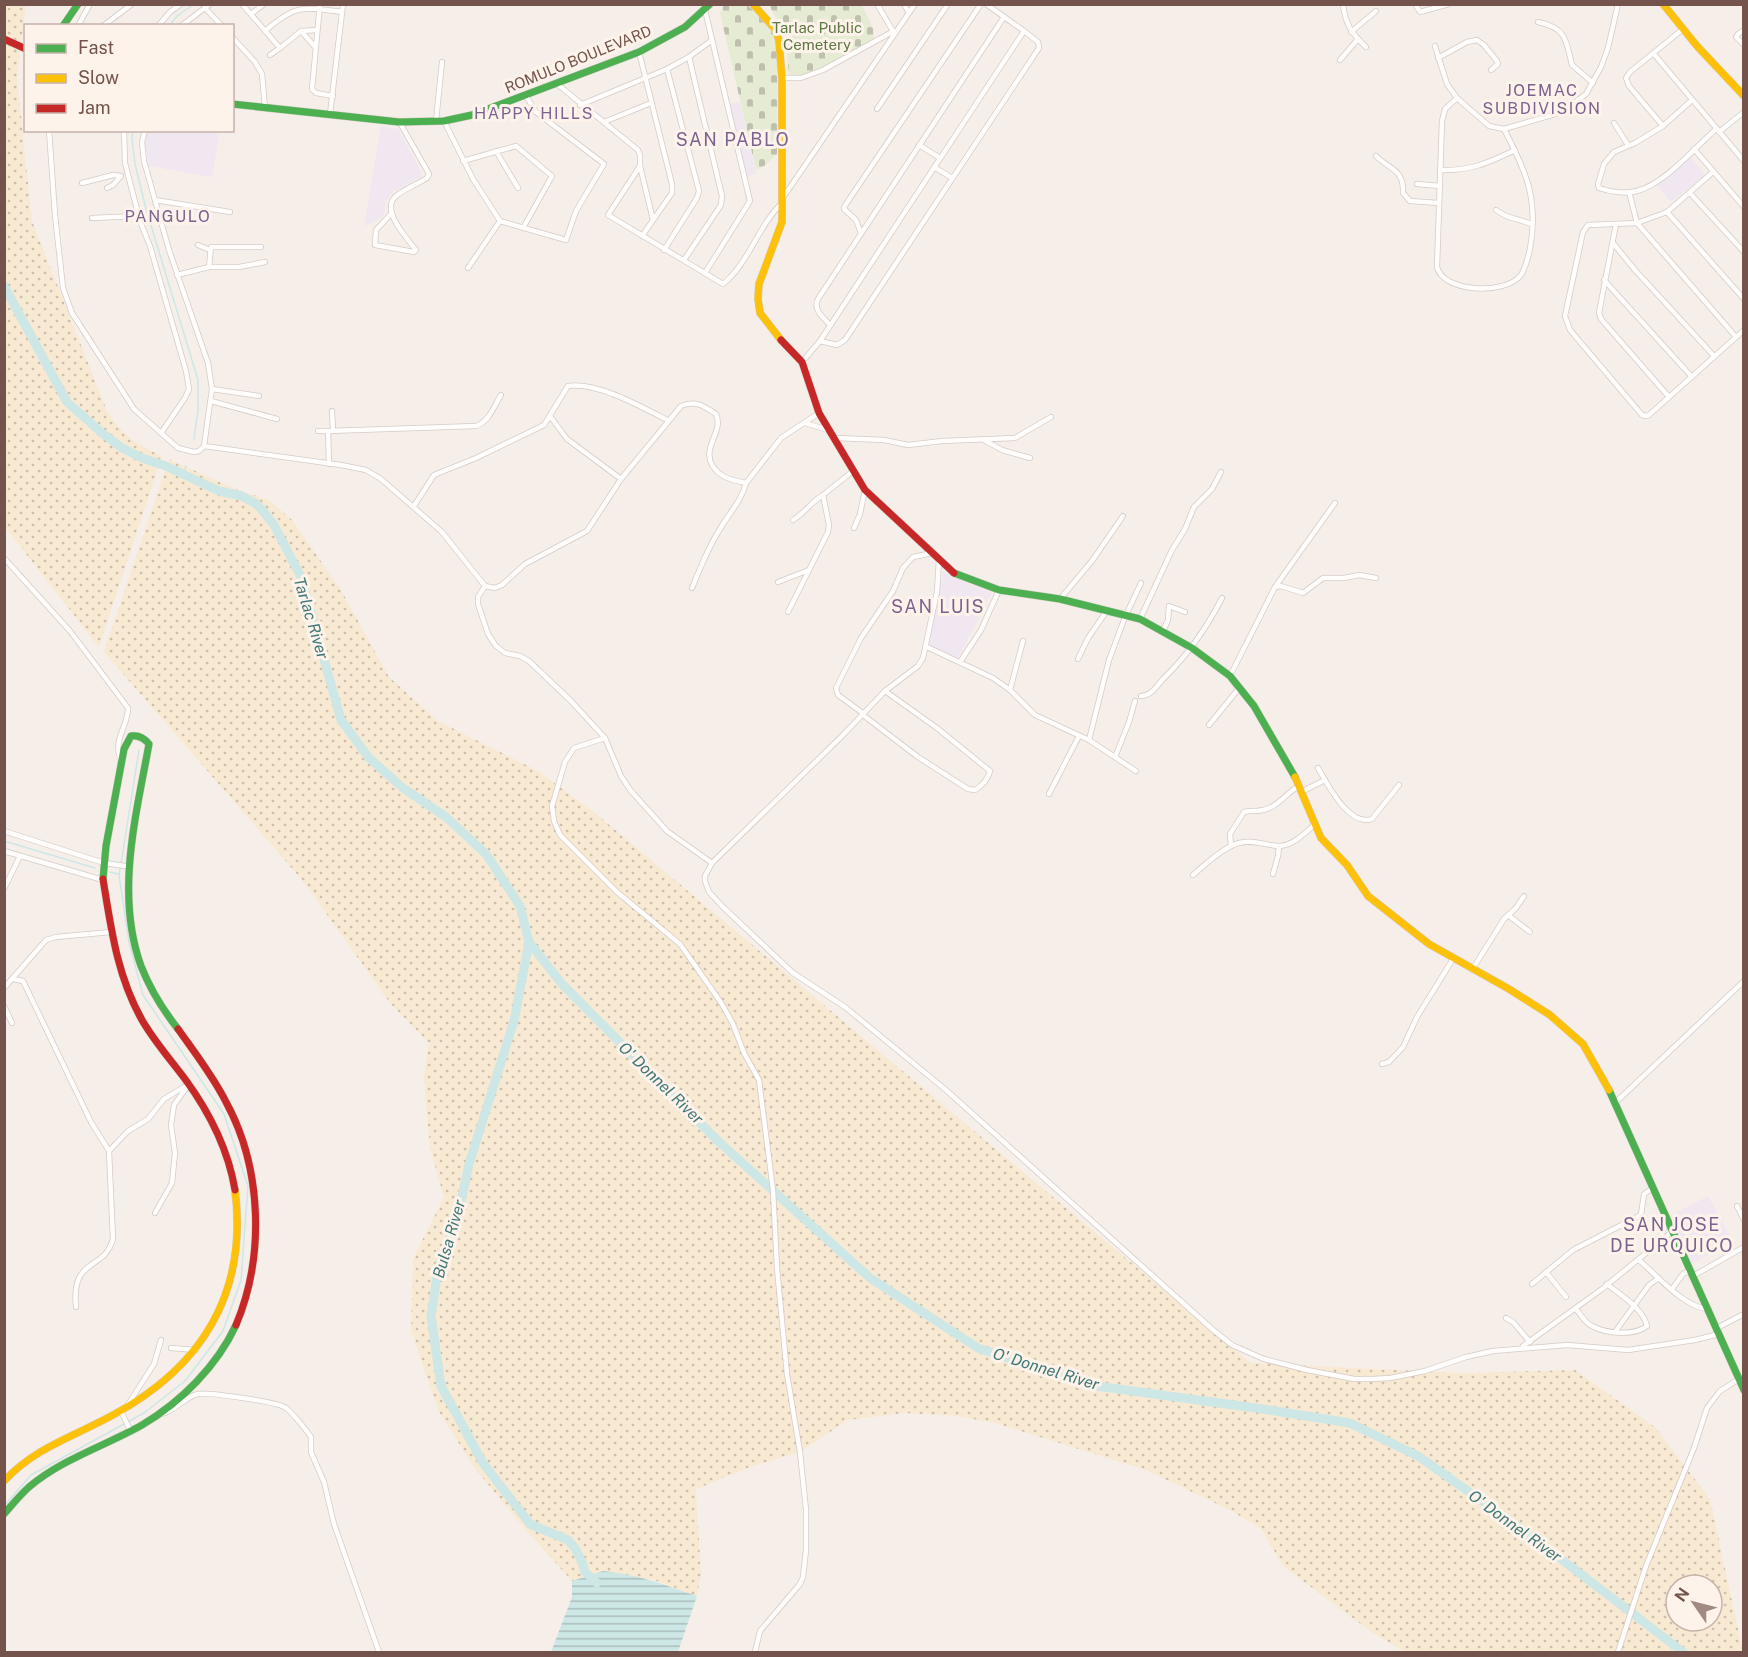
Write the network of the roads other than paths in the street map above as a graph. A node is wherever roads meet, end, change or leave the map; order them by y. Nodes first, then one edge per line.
1 (78, 4) edge
2 (90, 4) edge
3 (132, 4) edge
4 (181, 4) edge
5 (242, 4) edge
6 (264, 4) edge
7 (343, 4) edge
8 (753, 4) edge
9 (878, 4) edge
10 (904, 4) edge
11 (915, 4) edge
12 (948, 4) edge
13 (981, 4) edge
14 (986, 4) edge
15 (1343, 4) edge
16 (1414, 4) edge
17 (1449, 4) edge
18 (1618, 4) edge
19 (1663, 4) edge
20 (208, 6) edge
21 (300, 6) edge
22 (320, 7) edge
23 (707, 7) edge
24 (1376, 11) dead end
25 (342, 12) junction
26 (909, 13) junction
27 (251, 14) junction
28 (1004, 17) junction
29 (1538, 22) dead end
30 (64, 24) edge
31 (70, 24) edge
32 (79, 24) edge
33 (106, 24) edge
34 (159, 24) edge
35 (184, 24) edge
36 (220, 24) edge
37 (317, 30) junction
38 (1683, 30) junction
39 (1743, 30) edge
40 (265, 31) junction
41 (301, 31) junction
42 (1024, 31) junction
43 (1351, 32) junction
44 (893, 33) junction
45 (4, 39) edge
46 (1358, 39) junction
47 (234, 40) edge
48 (712, 40) junction
49 (1743, 45) edge
50 (1435, 46) dead end
51 (1366, 47) dead end
52 (24, 48) edge
53 (280, 48) junction
54 (316, 48) junction
55 (639, 52) junction
56 (1654, 54) junction
57 (270, 56) dead end
58 (689, 57) junction
59 (1438, 58) junction
60 (1340, 60) dead end
61 (442, 62) dead end
62 (667, 69) junction
63 (1491, 70) dead end
64 (645, 76) junction
65 (782, 78) junction
66 (557, 84) junction
67 (1593, 84) junction
68 (333, 96) junction
69 (526, 96) junction
70 (1743, 96) edge
71 (1457, 98) junction
72 (1692, 100) junction
73 (651, 103) junction
74 (234, 104) edge
75 (580, 105) junction
76 (265, 108) junction
77 (878, 109) dead end
78 (1743, 112) edge
79 (330, 114) junction
80 (440, 121) junction
81 (399, 122) junction
82 (604, 122) junction
83 (1614, 123) dead end
84 (1663, 126) junction
85 (1504, 129) junction
86 (1717, 131) junction
87 (49, 132) edge
88 (124, 132) edge
89 (144, 132) edge
90 (919, 145) junction
91 (1628, 145) junction
92 (1694, 149) junction
93 (1515, 150) junction
94 (496, 151) junction
95 (1376, 156) dead end
96 (940, 158) junction
97 (463, 161) junction
98 (1743, 161) edge
99 (640, 166) junction
100 (934, 167) junction
101 (1440, 170) junction
102 (1713, 172) junction
103 (128, 174) junction
104 (121, 176) junction
105 (952, 178) junction
106 (82, 183) dead end
107 (1418, 184) dead end
108 (1440, 186) junction
109 (107, 188) dead end
110 (518, 188) dead end
111 (1629, 192) junction
112 (1690, 193) junction
113 (155, 200) junction
114 (782, 201) junction
115 (1438, 203) junction
116 (1743, 207) edge
117 (1496, 210) dead end
118 (230, 212) dead end
119 (1667, 212) junction
120 (391, 214) junction
121 (138, 216) junction
122 (92, 218) dead end
123 (653, 220) junction
124 (500, 221) junction
125 (1637, 223) junction
126 (1532, 224) junction
127 (1616, 224) junction
128 (524, 228) junction
129 (861, 233) junction
130 (642, 236) junction
131 (1613, 243) junction
132 (198, 245) dead end
133 (261, 247) dead end
134 (210, 250) junction
135 (664, 250) junction
136 (1743, 252) edge
137 (684, 260) junction
138 (265, 262) dead end
139 (209, 267) junction
140 (468, 268) dead end
141 (705, 273) junction
142 (177, 275) junction
143 (1604, 280) junction
144 (1743, 299) edge
145 (829, 324) junction
146 (1743, 330) edge
147 (1736, 337) junction
148 (820, 340) junction
149 (1714, 356) junction
150 (802, 362) junction
151 (1692, 377) junction
152 (212, 389) junction
153 (501, 395) dead end
154 (259, 396) dead end
155 (1669, 397) junction
156 (211, 401) junction
157 (332, 411) dead end
158 (819, 413) junction
159 (550, 416) junction
160 (1051, 417) dead end
161 (277, 419) dead end
162 (669, 421) junction
163 (805, 423) junction
164 (318, 431) dead end
165 (331, 431) junction
166 (831, 431) junction
167 (161, 433) junction
168 (836, 438) junction
169 (984, 440) junction
170 (204, 446) junction
171 (1030, 458) dead end
172 (329, 464) junction
173 (853, 471) junction
174 (1221, 472) dead end
175 (621, 479) junction
176 (746, 483) junction
177 (865, 490) junction
178 (823, 495) junction
179 (1335, 503) dead end
180 (414, 506) junction
181 (1123, 516) dead end
182 (793, 520) dead end
183 (854, 528) dead end
184 (932, 553) junction
185 (4, 558) edge
186 (939, 560) junction
187 (809, 570) junction
188 (1377, 578) dead end
189 (778, 582) dead end
190 (1141, 583) dead end
191 (485, 586) junction
192 (1275, 587) junction
193 (692, 588) dead end
194 (999, 590) junction
195 (1222, 598) dead end
196 (1060, 599) junction
197 (788, 612) dead end
198 (1106, 612) junction
199 (1185, 612) dead end
200 (1125, 617) junction
201 (1140, 620) junction
202 (1163, 631) junction
203 (1023, 641) dead end
204 (927, 647) junction
205 (1192, 648) junction
206 (1078, 659) dead end
207 (960, 662) junction
208 (1230, 676) junction
209 (1240, 687) junction
210 (1010, 690) junction
211 (885, 691) junction
212 (1141, 696) dead end
213 (1135, 701) dead end
214 (863, 714) junction
215 (1209, 724) dead end
216 (1079, 736) junction
217 (605, 738) junction
218 (1089, 740) junction
219 (1114, 757) junction
220 (122, 761) junction
221 (1318, 768) dead end
222 (1136, 771) dead end
223 (1325, 780) junction
224 (1399, 785) dead end
225 (1300, 789) junction
226 (1048, 794) dead end
227 (1315, 824) junction
228 (4, 831) edge
229 (1231, 846) junction
230 (1279, 846) junction
231 (4, 851) edge
232 (20, 855) junction
233 (107, 863) junction
234 (712, 863) junction
235 (127, 866) junction
236 (1273, 874) dead end
237 (1193, 875) dead end
238 (103, 880) junction
239 (4, 889) edge
240 (1524, 896) dead end
241 (1508, 915) junction
242 (111, 932) junction
243 (1530, 932) dead end
244 (1453, 959) junction
245 (1472, 970) junction
246 (13, 979) junction
247 (1743, 981) edge
248 (4, 988) edge
249 (4, 1006) edge
250 (12, 1023) dead end
251 (1382, 1064) dead end
252 (189, 1084) junction
253 (1616, 1102) junction
254 (109, 1151) junction
255 (1653, 1188) junction
256 (1737, 1206) dead end
257 (155, 1213) dead end
258 (1665, 1214) junction
259 (1743, 1220) edge
260 (1673, 1231) junction
261 (1658, 1244) junction
262 (1743, 1247) edge
263 (1639, 1260) junction
264 (1546, 1272) junction
265 (1692, 1273) junction
266 (1659, 1278) junction
267 (1532, 1284) dead end
268 (1607, 1284) junction
269 (1672, 1288) junction
270 (1566, 1297) dead end
271 (76, 1306) dead end
272 (1634, 1306) junction
273 (1576, 1308) junction
274 (1709, 1309) junction
275 (1743, 1314) edge
276 (1506, 1318) dead end
277 (1718, 1331) junction
278 (1615, 1332) junction
279 (161, 1340) dead end
280 (1530, 1342) junction
281 (1521, 1347) junction
282 (171, 1348) dead end
283 (196, 1350) junction
284 (1739, 1379) junction
285 (1743, 1390) edge
286 (123, 1412) junction
287 (158, 1414) junction
288 (129, 1429) junction
289 (4, 1481) edge
290 (4, 1514) edge
291 (379, 1653) edge
292 (755, 1653) edge
293 (1618, 1653) edge

1 - 30 main road
1 - 31 main road
2 - 32 street
3 - 33 street
4 - 34 street
5 - 27 street
6 - 27 street
7 - 25 street
8 - 65 main road
9 - 44 street
10 - 26 street
11 - 26 street
12 - 77 street
13 - 129 street
14 - 28 street
15 - 43 street
16 - 17 street
18 - 67 street
19 - 38 main road
20 - 35 street
20 - 36 street
21 - 22 street
21 - 40 street
22 - 25 street
22 - 37 street
23 - 48 street
23 - 55 main road, ROMULO BOULEVARD
24 - 43 street
25 - 68 street
26 - 44 street
27 - 40 street
28 - 42 street
28 - 90 street
29 - 67 street
37 - 41 street
37 - 54 street
38 - 56 street
38 - 70 main road
39 - 49 street
40 - 53 street
41 - 53 street
41 - 54 street
42 - 96 street
42 - 105 street
43 - 46 street
44 - 65 street
44 - 114 street
45 - 52 main road
46 - 51 street
46 - 60 street
47 - 76 street
48 - 58 street
48 - 141 street
50 - 59 street
53 - 57 street
54 - 68 street
55 - 64 street
55 - 66 main road, ROMULO BOULEVARD
56 - 72 street
56 - 84 street
58 - 62 street
58 - 137 street
59 - 63 street
59 - 71 street
61 - 80 street
62 - 64 street
62 - 135 street
64 - 73 street
64 - 75 street
65 - 114 main road
66 - 69 main road, ROMULO BOULEVARD
66 - 75 street
67 - 85 street
68 - 79 street
69 - 80 main road, ROMULO BOULEVARD
69 - 128 street
71 - 85 street
71 - 101 street
72 - 84 street
72 - 86 street
73 - 82 street
73 - 123 street
74 - 76 main road, ROMULO BOULEVARD
75 - 82 street
76 - 79 main road, ROMULO BOULEVARD
78 - 86 street
79 - 81 main road, ROMULO BOULEVARD
80 - 81 main road, ROMULO BOULEVARD
80 - 97 street
81 - 120 street
82 - 99 street
83 - 91 street
84 - 91 street
85 - 93 street
86 - 92 street
86 - 98 street
87 - 167 street
88 - 103 street
89 - 113 street
90 - 96 street
90 - 129 street
91 - 111 street
92 - 102 street
92 - 111 street
93 - 101 street
93 - 126 street
94 - 97 street
94 - 110 street
94 - 128 street
95 - 115 street
96 - 100 street
97 - 124 street
99 - 123 street
99 - 130 street
100 - 105 street
100 - 145 street
101 - 108 street
102 - 112 street
102 - 116 street
103 - 104 street
103 - 121 street
104 - 106 street
104 - 109 street
105 - 148 street
107 - 108 street
108 - 115 street
111 - 125 street
112 - 119 street
112 - 136 street
113 - 118 street
113 - 142 street
114 - 141 street
114 - 150 main road
115 - 126 street
117 - 126 street
119 - 125 street
119 - 144 street
120 - 120 street
121 - 122 street
121 - 167 street
123 - 130 street
124 - 128 street
124 - 140 street
125 - 127 street
125 - 147 street
127 - 131 street
127 - 155 street
129 - 145 street
130 - 135 street
131 - 143 street
131 - 149 street
132 - 134 street
133 - 134 street
134 - 139 street
135 - 137 street
137 - 141 street
138 - 139 street
139 - 142 street
142 - 152 street
143 - 151 street
143 - 155 street
145 - 148 street
146 - 147 street
147 - 149 street
148 - 150 street
149 - 151 street
150 - 158 main road
151 - 155 street
152 - 154 street
152 - 156 street
153 - 165 street
156 - 161 street
156 - 170 street
157 - 165 street
158 - 163 street
158 - 166 main road
159 - 162 street
159 - 175 street
159 - 180 street
160 - 169 street
162 - 175 street
162 - 176 street
163 - 166 street
163 - 176 street
164 - 165 street
165 - 172 street
166 - 168 main road
167 - 170 street
168 - 169 street
168 - 173 main road
169 - 171 street
170 - 172 street
172 - 180 street
173 - 177 main road
173 - 178 street
174 - 201 street
175 - 191 street
176 - 193 street
177 - 183 street
177 - 184 main road
178 - 182 street
178 - 187 street
179 - 192 street
180 - 191 street
181 - 196 street
184 - 186 main road
184 - 214 street
185 - 220 street
186 - 194 main road
186 - 204 street
187 - 189 street
187 - 197 street
188 - 192 street
190 - 200 street
191 - 217 street
192 - 208 street
194 - 196 main road
194 - 207 street
195 - 205 street
196 - 198 main road
198 - 200 main road
198 - 206 street
199 - 202 street
200 - 201 main road
200 - 218 street
201 - 202 main road
202 - 205 main road
203 - 210 street
204 - 207 street
204 - 211 street
205 - 208 main road
205 - 212 street
207 - 210 street
208 - 209 main road
209 - 215 street
209 - 225 main road
210 - 216 street
211 - 214 street
211 - 214 street
213 - 219 street
214 - 234 street
216 - 218 street
216 - 226 street
217 - 234 street
217 - 292 street
218 - 219 street
219 - 222 street
220 - 233 main road
220 - 235 main road
221 - 223 street
223 - 224 street
223 - 225 street
225 - 227 main road
225 - 229 street
227 - 230 street
227 - 244 main road
228 - 233 street
229 - 230 street
229 - 237 street
230 - 236 street
231 - 232 street
232 - 238 street
232 - 239 street
233 - 235 street
233 - 238 main road
234 - 281 street
235 - 287 main road
238 - 242 main road
240 - 241 street
241 - 243 street
241 - 245 street
242 - 246 street
242 - 252 main road
244 - 245 main road
244 - 251 street
245 - 253 main road
246 - 248 street
246 - 254 street
247 - 253 street
249 - 250 street
252 - 254 street
252 - 257 street
252 - 283 main road
253 - 255 main road
254 - 271 street
255 - 258 main road
255 - 264 street
256 - 259 street
258 - 260 main road
258 - 261 street
260 - 261 street
260 - 265 main road
261 - 263 street
262 - 265 street
263 - 266 street
263 - 268 street
264 - 267 street
264 - 270 street
265 - 269 street
265 - 274 main road
266 - 269 street
266 - 272 street
268 - 272 street
268 - 273 street
269 - 274 street
272 - 278 street
272 - 278 street
273 - 278 street
273 - 280 street
274 - 277 main road
275 - 277 street
276 - 280 street
277 - 281 street
277 - 284 main road
279 - 286 street
280 - 281 street
282 - 283 street
283 - 286 main road
284 - 285 main road
284 - 293 street
286 - 288 street
286 - 289 main road
287 - 288 main road
287 - 291 street
288 - 290 main road

